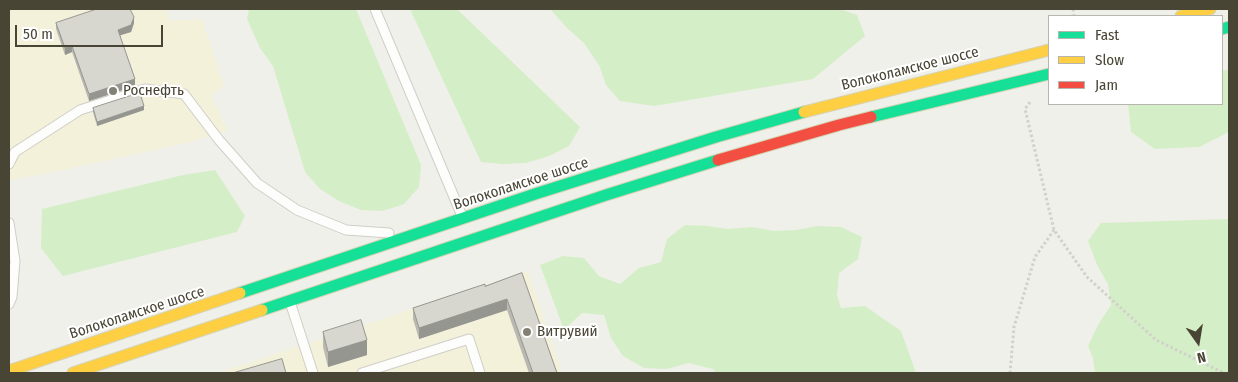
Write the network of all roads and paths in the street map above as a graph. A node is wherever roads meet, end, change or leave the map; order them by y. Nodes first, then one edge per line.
1 (375, 9) edge
2 (1210, 9) edge
3 (1185, 15) edge
4 (1048, 50) edge
5 (1048, 74) edge
6 (1025, 108) dead end
7 (9, 164) edge
8 (9, 223) edge
9 (467, 229) junction
10 (1054, 230) junction
11 (414, 234) junction
12 (290, 300) junction
13 (9, 304) edge
14 (9, 371) edge
15 (73, 373) edge
16 (313, 373) edge
17 (362, 373) edge
18 (480, 373) edge
19 (1010, 373) edge
20 (1224, 373) edge

1 - 9 lane
2 - 3 main road
4 - 9 main road, Волоколамское шоссе
5 - 9 main road, Волоколамское шоссе
6 - 10 path
7 - 11 lane
8 - 13 lane
9 - 11 main road, Волоколамское шоссе
9 - 12 main road, Волоколамское шоссе
10 - 19 path
10 - 20 path
11 - 14 main road, Волоколамское шоссе
12 - 15 main road, Волоколамское шоссе
12 - 16 lane
17 - 18 lane

